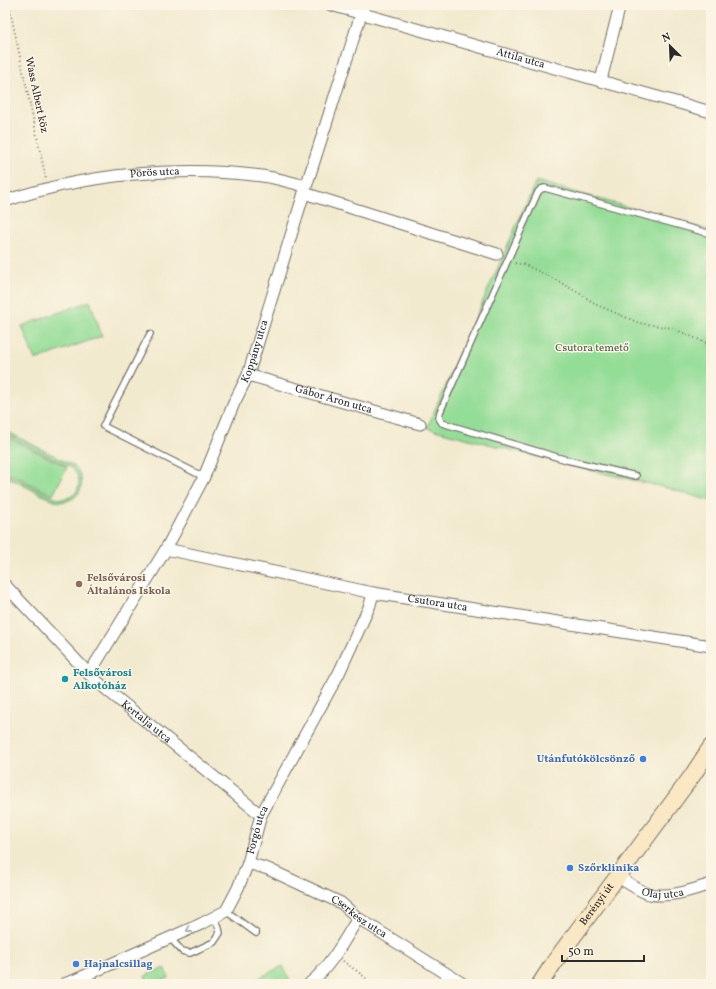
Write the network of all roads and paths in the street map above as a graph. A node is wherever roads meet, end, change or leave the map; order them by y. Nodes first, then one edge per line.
1 (9, 5) edge
2 (330, 5) edge
3 (620, 5) edge
4 (363, 9) edge
5 (601, 80) junction
6 (711, 112) edge
7 (48, 188) junction
8 (305, 189) junction
9 (5, 201) edge
10 (711, 234) edge
11 (497, 254) dead end
12 (506, 261) junction
13 (150, 334) dead end
14 (711, 345) edge
15 (248, 375) junction
16 (420, 424) dead end
17 (636, 476) dead end
18 (204, 477) junction
19 (166, 549) junction
20 (5, 585) edge
21 (373, 593) junction
22 (711, 646) edge
23 (89, 674) junction
24 (711, 747) edge
25 (261, 815) junction
26 (248, 863) junction
27 (618, 877) junction
28 (711, 884) edge
29 (226, 911) junction
30 (214, 918) junction
31 (358, 918) junction
32 (256, 933) dead end
33 (170, 938) junction
34 (335, 956) junction
35 (71, 983) edge
36 (309, 984) edge
37 (369, 984) edge
38 (463, 984) edge
39 (540, 984) edge

1 - 7 path, Wass Albert köz
2 - 4 street, Attila utca
3 - 5 street
4 - 5 street, Attila utca
4 - 8 street, Koppány utca
5 - 6 street, Attila utca
7 - 8 street, Pörös utca
7 - 9 street, Pörös utca
8 - 11 street, Pörös utca
8 - 15 street, Koppány utca
10 - 12 lane
12 - 14 path
12 - 17 lane
13 - 18 lane
15 - 16 street, Gábor Áron utca
15 - 18 street, Koppány utca
18 - 19 street, Koppány utca
19 - 21 street, Csutora utca
19 - 23 street, Koppány utca
20 - 23 street, Kertalja utca
21 - 22 street, Csutora utca
21 - 25 street, Forgó utca
23 - 25 street, Kertalja utca
24 - 27 main road, Berényi út
25 - 26 street, Forgó utca
26 - 29 street, Forgó utca
26 - 31 street, Cserkész utca
27 - 28 street, Olaj utca
27 - 39 main road, Berényi út
29 - 30 street
29 - 32 lane
30 -> 33 street
30 - 33 lane
31 - 34 street
31 - 38 street, Cserkész utca
33 - 35 street
34 - 36 street
34 - 37 path

